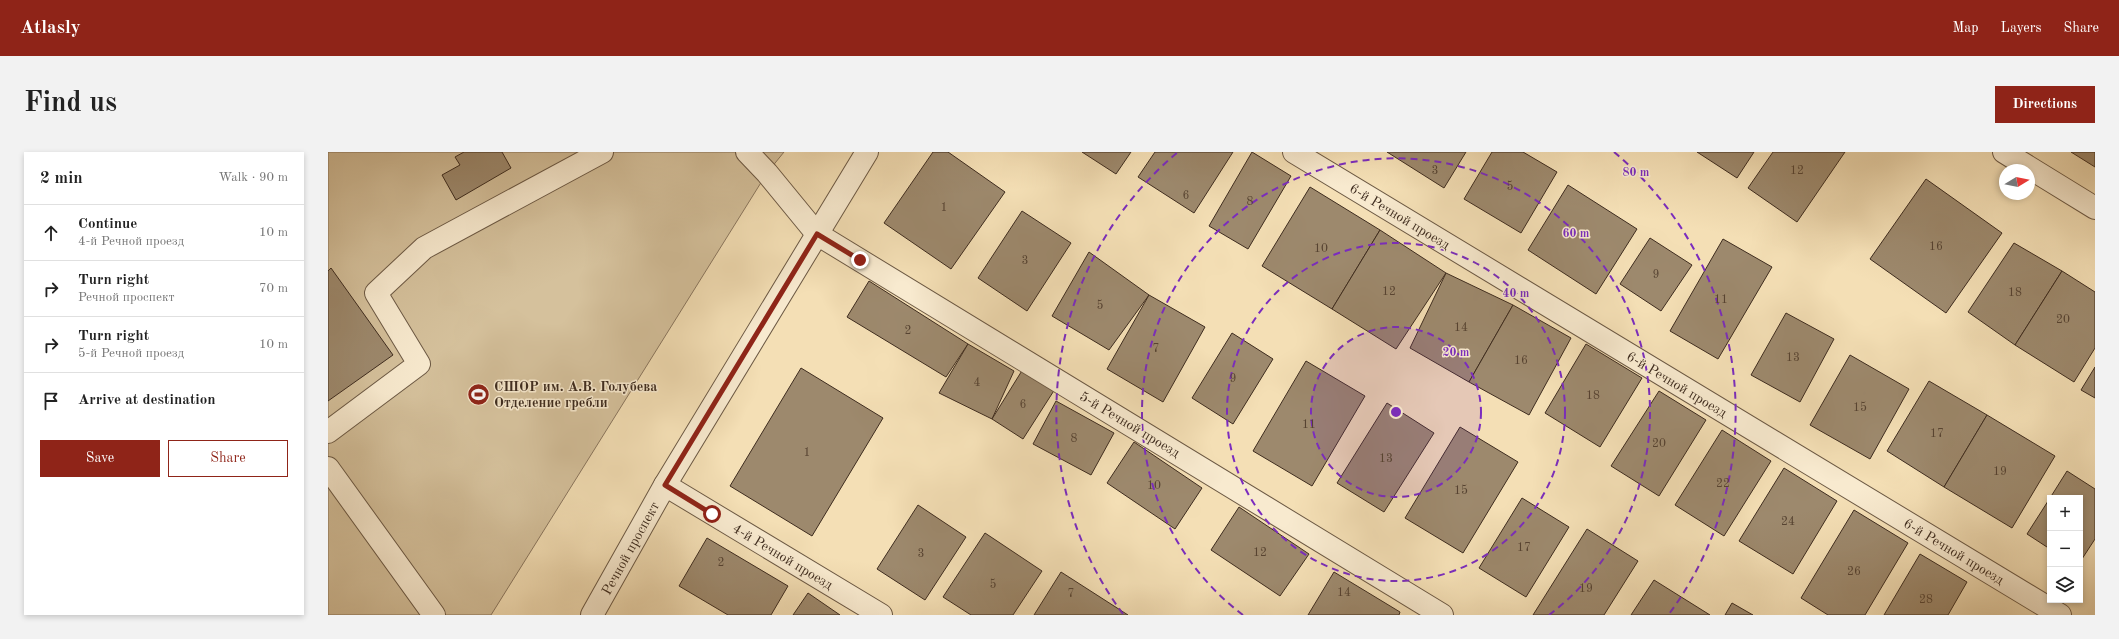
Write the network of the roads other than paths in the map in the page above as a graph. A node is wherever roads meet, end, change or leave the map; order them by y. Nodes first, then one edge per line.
1 (602, 152) edge
2 (747, 152) edge
3 (867, 152) edge
4 (1294, 152) edge
5 (2004, 152) edge
6 (2095, 208) edge
7 (817, 234) junction
8 (328, 432) edge
9 (328, 468) edge
10 (665, 485) junction
11 (434, 615) edge
12 (592, 615) edge
13 (881, 615) edge
14 (1442, 615) edge
15 (2060, 615) edge

1 - 8 street
2 - 7 street, 5-й Речной проезд
3 - 7 street, Речной проспект
4 - 15 street, 6-й Речной проезд
5 - 6 street
7 - 10 street, Речной проспект
7 - 14 street, 5-й Речной проезд
9 - 11 street
10 - 12 street, Речной проспект
10 - 13 street, 4-й Речной проезд

